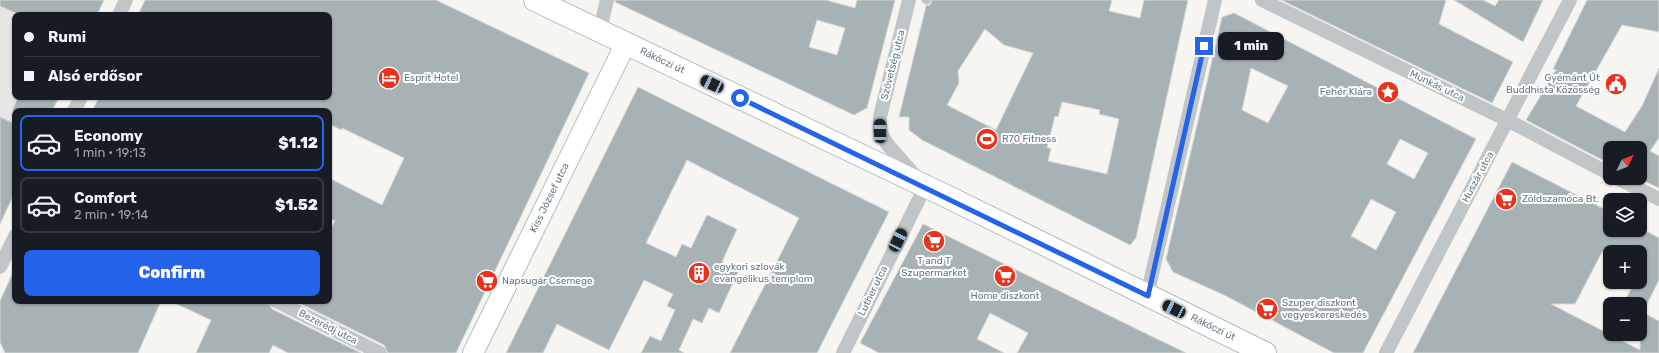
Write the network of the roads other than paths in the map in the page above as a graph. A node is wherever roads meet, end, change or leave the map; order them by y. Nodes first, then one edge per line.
1 (126, 0) edge
2 (535, 0) edge
3 (607, 0) edge
4 (908, 0) edge
5 (1215, 0) edge
6 (1262, 0) edge
7 (1570, 0) edge
8 (120, 12) edge
9 (600, 30) junction
10 (626, 43) junction
11 (1508, 120) junction
12 (1603, 170) edge
13 (1626, 185) edge
14 (925, 187) junction
15 (1636, 193) edge
16 (1647, 197) edge
17 (1659, 199) edge
18 (12, 242) edge
19 (0, 267) edge
20 (1148, 296) junction
21 (282, 304) edge
22 (1258, 352) edge
23 (380, 353) edge
24 (473, 353) edge
25 (843, 353) edge
26 (1386, 353) edge

1 - 8 street
2 - 9 main road, Rákóczi út
3 - 9 street
4 - 14 street, Szövetség utca
5 - 20 street
6 - 11 street, Munkás utca
7 - 11 street, Huszár utca
9 - 10 main road, Rákóczi út
10 - 14 main road, Rákóczi út
10 - 24 street, Kiss József utca
11 - 12 street, Munkás utca
11 - 26 street, Huszár utca
13 - 15 street
14 - 20 main road, Rákóczi út
14 - 25 street, Luther utca
16 - 17 street
18 - 19 street
20 - 22 main road, Rákóczi út
21 - 23 street, Bezerédj utca

